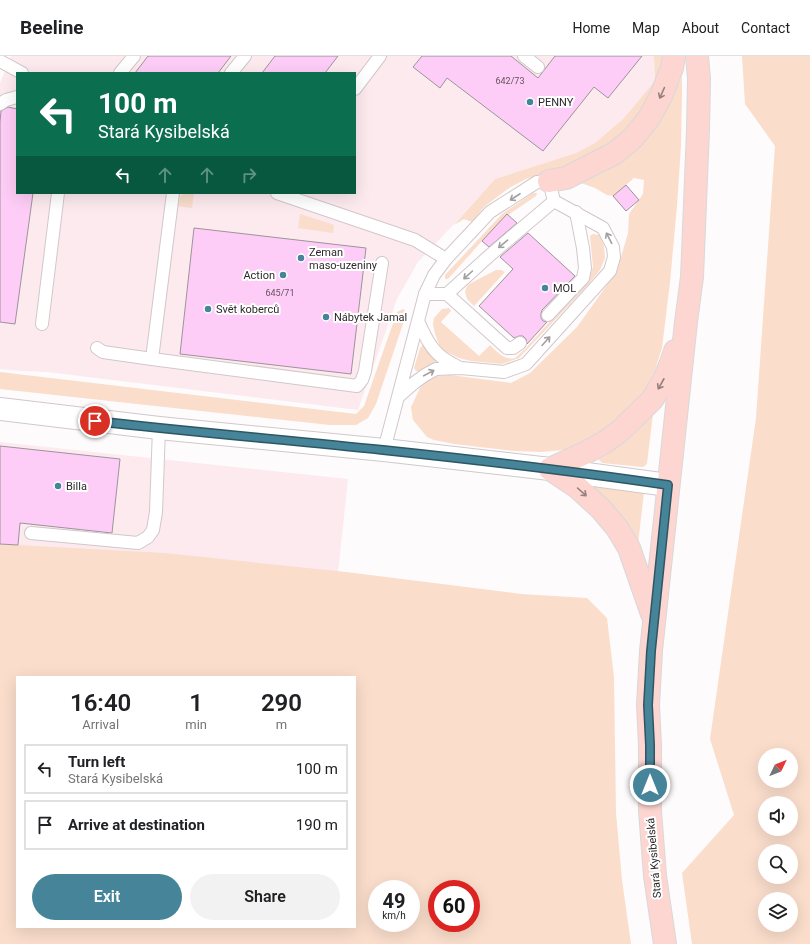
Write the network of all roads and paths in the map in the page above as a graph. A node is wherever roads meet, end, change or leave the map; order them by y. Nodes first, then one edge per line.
1 (134, 56) edge
2 (245, 56) edge
3 (380, 56) edge
4 (524, 56) edge
5 (674, 56) edge
6 (697, 56) edge
7 (0, 61) edge
8 (538, 67) dead end
9 (20, 72) edge
10 (121, 72) edge
11 (232, 72) edge
12 (356, 87) edge
13 (16, 97) edge
14 (0, 104) edge
15 (552, 191) junction
16 (58, 194) edge
17 (173, 194) edge
18 (280, 194) edge
19 (576, 212) junction
20 (446, 259) junction
21 (382, 263) dead end
22 (425, 294) junction
23 (447, 294) junction
24 (548, 315) dead end
25 (418, 321) junction
26 (686, 322) junction
27 (42, 324) dead end
28 (520, 343) dead end
29 (97, 348) dead end
30 (152, 359) junction
31 (461, 368) junction
32 (398, 397) junction
33 (0, 409) edge
34 (159, 428) junction
35 (384, 450) junction
36 (550, 469) junction
37 (668, 485) junction
38 (31, 533) dead end
39 (654, 621) junction
40 (665, 944) edge

1 - 10 lane
2 - 11 lane
3 - 12 lane
4 - 8 lane
5 -> 15 main road
6 - 26 main road
7 - 9 lane
13 - 14 lane
15 - 19 lane
15 -> 20 lane
15 -> 23 lane
16 - 27 lane
17 - 30 lane
18 - 20 lane
19 - 24 lane
31 -> 19 lane
20 - 22 lane
21 - 30 lane
22 - 23 lane
22 - 25 lane
23 - 28 lane
25 - 31 lane
25 - 32 lane
26 -> 36 main road
26 - 37 main road, Stará Kysibelská
29 - 30 lane
32 -> 31 lane
32 - 35 lane
33 - 34 street
34 - 35 street
34 - 38 lane
35 - 36 street
36 - 37 street
36 -> 39 main road
37 - 39 main road, Stará Kysibelská
39 - 40 main road, Stará Kysibelská

